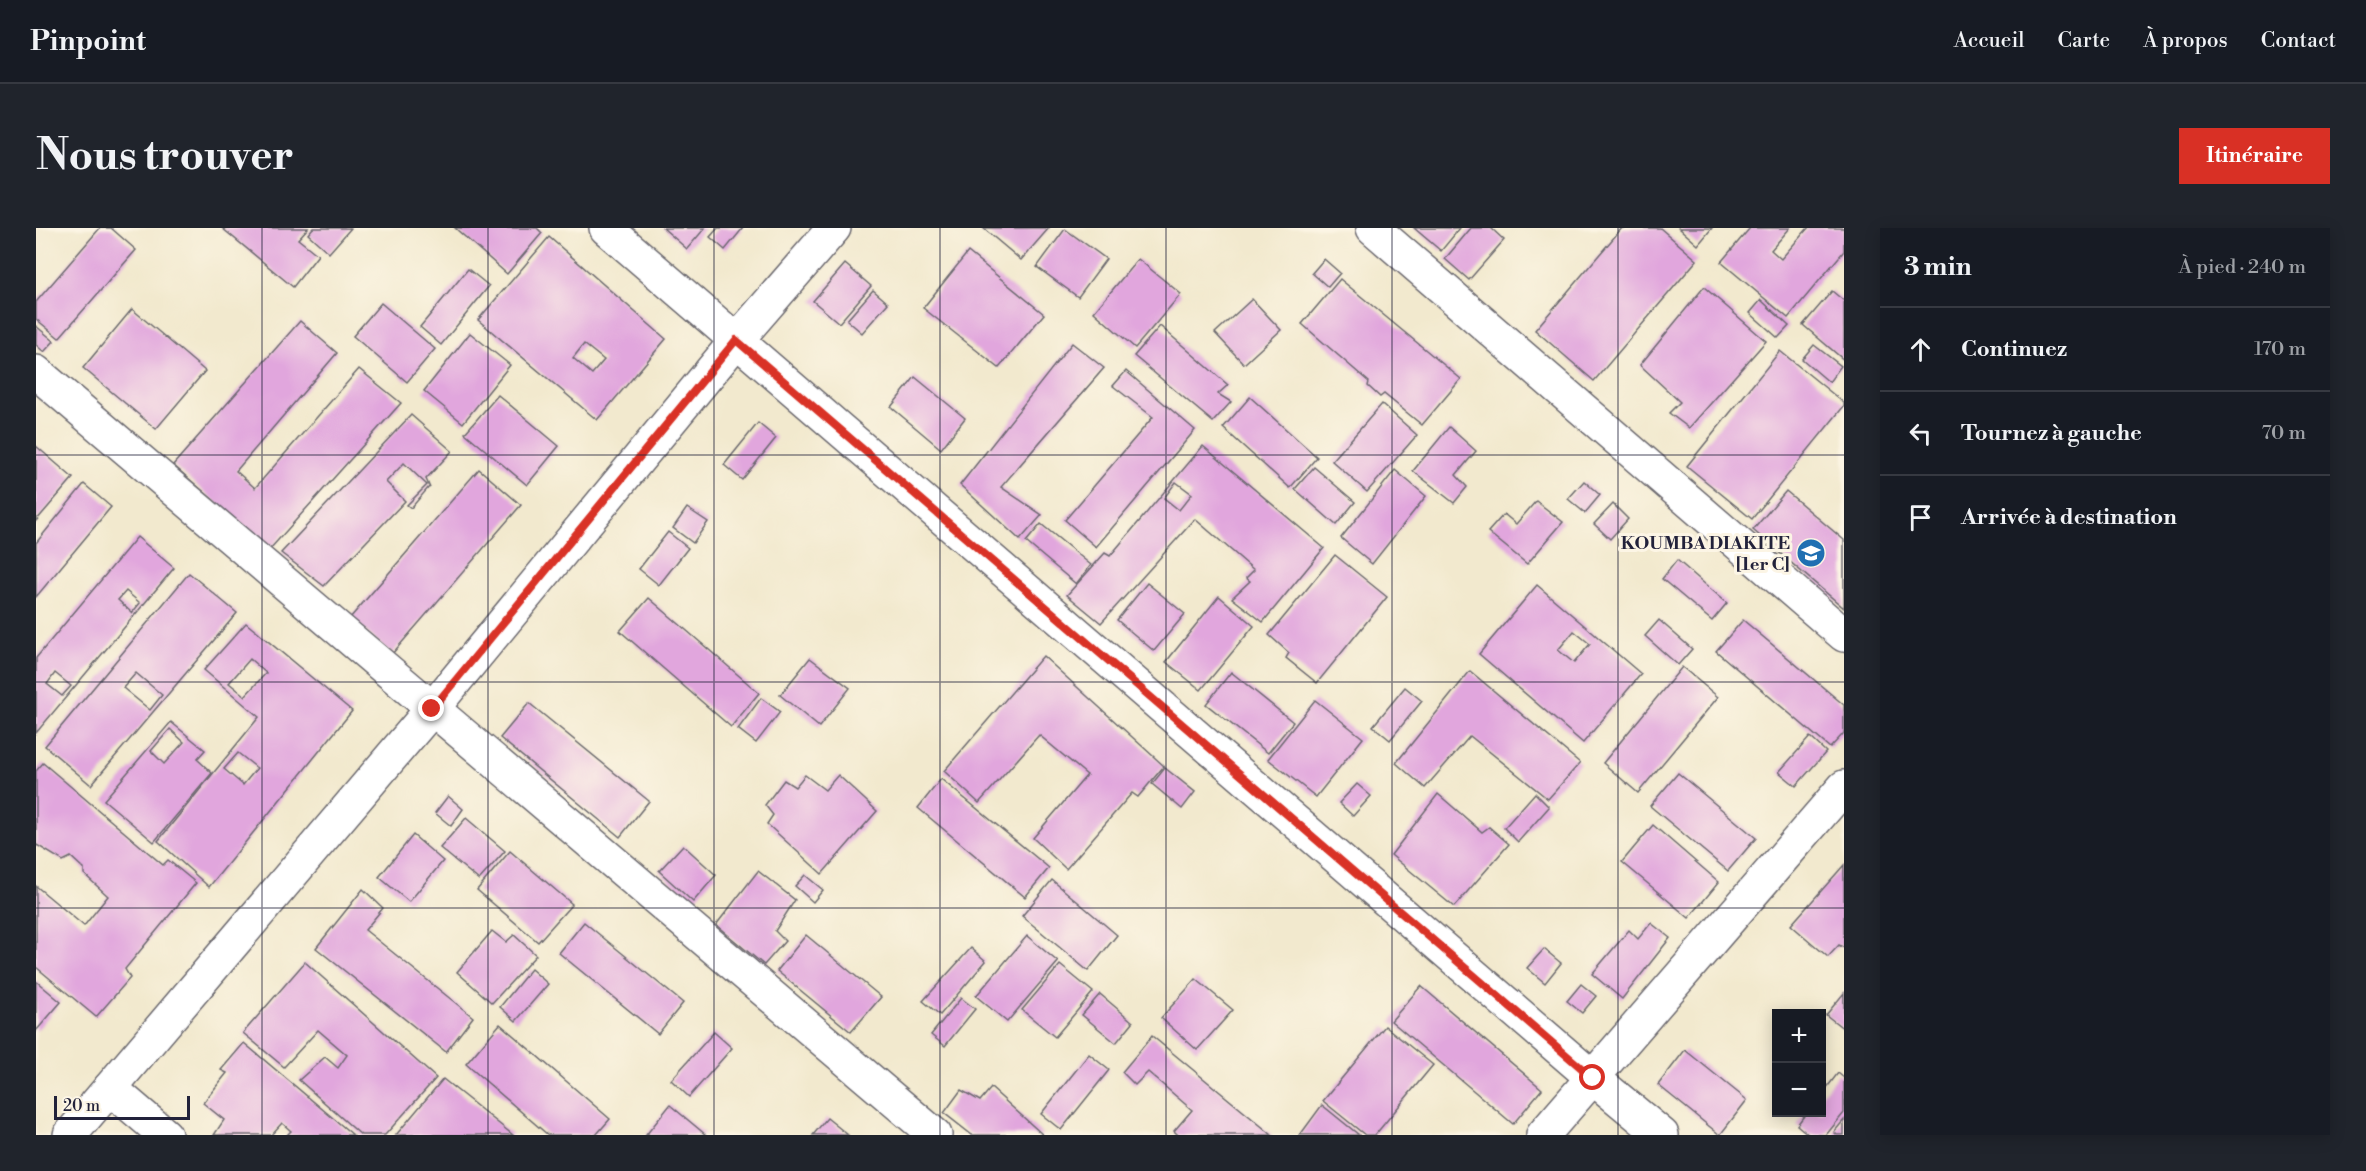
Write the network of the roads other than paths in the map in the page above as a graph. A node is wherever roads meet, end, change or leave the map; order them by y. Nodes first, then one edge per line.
1 (606, 228) edge
2 (834, 228) edge
3 (1373, 228) edge
4 (736, 340) junction
5 (36, 372) edge
6 (1844, 635) edge
7 (432, 709) junction
8 (1844, 787) edge
9 (1593, 1078) junction
10 (110, 1088) junction
11 (70, 1135) edge
12 (165, 1135) edge
13 (935, 1135) edge
14 (1542, 1135) edge
15 (1662, 1135) edge

1 - 4 street
2 - 4 street
3 - 6 street
4 - 7 street
4 - 9 street
5 - 7 street
7 - 10 street
7 - 13 street
8 - 9 street
9 - 14 street
9 - 15 street
10 - 11 street
10 - 12 street

